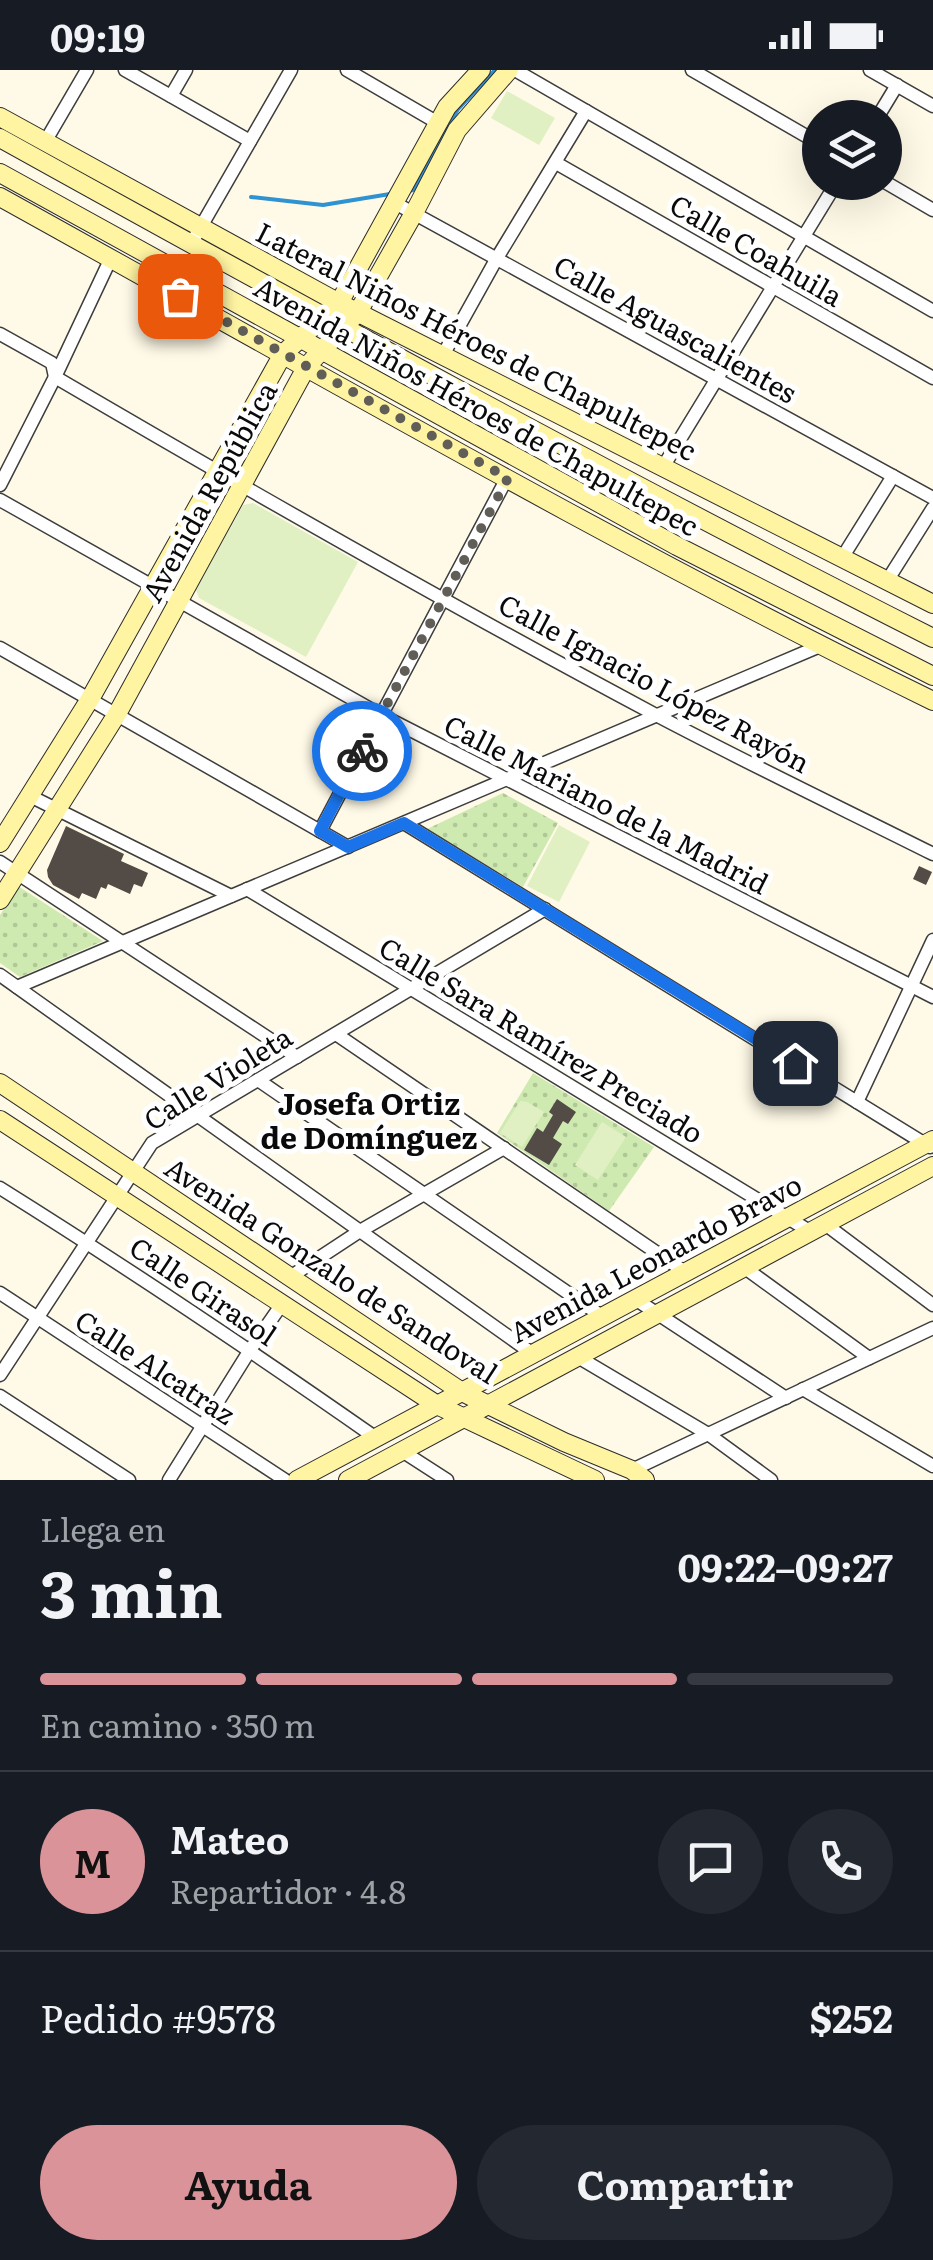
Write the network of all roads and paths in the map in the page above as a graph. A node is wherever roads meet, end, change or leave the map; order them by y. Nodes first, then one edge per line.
1 (87, 70) edge
2 (125, 70) edge
3 (186, 70) edge
4 (291, 70) edge
5 (347, 70) edge
6 (481, 70) edge
7 (512, 70) edge
8 (692, 70) edge
9 (870, 70) edge
10 (897, 85) junction
11 (171, 96) junction
12 (888, 100) edge
13 (933, 106) edge
14 (586, 111) junction
15 (0, 117) edge
16 (438, 123) junction
17 (802, 134) edge
18 (0, 138) edge
19 (45, 142) junction
20 (250, 142) junction
21 (556, 163) junction
22 (2, 178) edge
23 (902, 192) edge
24 (0, 196) edge
25 (827, 200) edge
26 (395, 202) junction
27 (933, 210) edge
28 (414, 213) junction
29 (195, 236) junction
30 (804, 237) junction
31 (111, 258) junction
32 (497, 258) junction
33 (774, 287) junction
34 (340, 303) junction
35 (358, 312) junction
36 (933, 312) edge
37 (324, 316) junction
38 (344, 326) junction
39 (0, 334) edge
40 (300, 339) junction
41 (321, 351) junction
42 (283, 354) junction
43 (443, 355) junction
44 (308, 366) junction
45 (55, 377) junction
46 (933, 378) edge
47 (717, 380) junction
48 (476, 398) junction
49 (663, 467) junction
50 (218, 472) junction
51 (893, 476) junction
52 (508, 478) junction
53 (0, 485) edge
54 (242, 486) junction
55 (933, 498) edge
56 (0, 500) edge
57 (933, 508) edge
58 (842, 558) junction
59 (887, 581) junction
60 (154, 586) junction
61 (444, 598) junction
62 (179, 601) junction
63 (933, 604) edge
64 (906, 624) junction
65 (933, 638) edge
66 (820, 646) junction
67 (0, 648) edge
68 (933, 676) edge
69 (90, 699) junction
70 (933, 702) edge
71 (117, 714) junction
72 (382, 715) junction
73 (657, 715) junction
74 (507, 779) junction
75 (30, 796) junction
76 (57, 809) junction
77 (404, 823) junction
78 (320, 831) junction
79 (0, 843) edge
80 (348, 847) junction
81 (933, 854) edge
82 (0, 862) edge
83 (16, 874) junction
84 (247, 890) junction
85 (231, 896) junction
86 (0, 900) edge
87 (545, 910) junction
88 (933, 940) edge
89 (123, 942) junction
90 (0, 975) edge
91 (911, 986) junction
92 (17, 987) junction
93 (412, 988) junction
94 (933, 997) edge
95 (336, 1034) junction
96 (297, 1057) junction
97 (258, 1080) junction
98 (0, 1083) edge
99 (857, 1102) junction
100 (197, 1116) junction
101 (0, 1120) edge
102 (930, 1144) edge
103 (504, 1148) junction
104 (933, 1166) edge
105 (133, 1172) junction
106 (0, 1188) edge
107 (426, 1194) junction
108 (117, 1197) junction
109 (787, 1218) junction
110 (818, 1228) junction
111 (360, 1231) junction
112 (87, 1242) junction
113 (744, 1268) junction
114 (685, 1272) junction
115 (290, 1277) junction
116 (0, 1294) edge
117 (635, 1299) junction
118 (282, 1304) junction
119 (933, 1305) edge
120 (658, 1314) junction
121 (603, 1317) junction
122 (38, 1318) junction
123 (933, 1328) edge
124 (250, 1350) junction
125 (533, 1354) junction
126 (578, 1357) junction
127 (869, 1358) junction
128 (0, 1375) edge
129 (803, 1389) junction
130 (462, 1392) junction
131 (0, 1396) edge
132 (786, 1398) junction
133 (489, 1404) junction
134 (437, 1406) junction
135 (464, 1418) junction
136 (202, 1426) junction
137 (708, 1434) junction
138 (376, 1438) junction
139 (402, 1452) junction
140 (933, 1466) edge
141 (638, 1475) edge
142 (129, 1480) edge
143 (168, 1480) edge
144 (285, 1480) edge
145 (297, 1480) edge
146 (348, 1480) edge
147 (446, 1480) edge
148 (593, 1480) edge
149 (771, 1480) edge

1 - 19 street
2 - 11 street
3 - 11 street
4 - 20 street
5 - 16 street
6 - 16 street, Avenida República
7 - 14 street
7 - 28 street, Avenida República
8 - 17 street
9 - 10 street
10 - 12 street
10 - 13 street
11 - 20 street
14 - 21 street
14 - 30 street
15 - 19 street, Lateral Niños Héroes de Chapultepec
16 - 26 street, Avenida República
18 - 29 street, Avenida Niños Héroes de Chapultepec
19 - 29 street, Lateral Niños Héroes de Chapultepec
20 - 29 street
21 - 32 street
21 - 33 street, Calle Coahuila
22 - 40 street, Avenida Niños Héroes de Chapultepec
23 - 27 street
24 - 31 street
25 - 30 street
26 - 28 street, Calle Aguascalientes
26 - 34 street, Avenida República
28 - 32 street, Calle Aguascalientes
28 - 35 street, Avenida República
29 - 34 street, Lateral Niños Héroes de Chapultepec
29 - 37 street, Avenida Niños Héroes de Chapultepec
30 - 33 street
30 - 36 street
31 - 42 street
31 - 45 street
32 - 43 street
32 - 47 street, Calle Aguascalientes
33 - 46 street, Calle Coahuila
33 - 47 street
34 - 35 street, Lateral Niños Héroes de Chapultepec
34 - 37 street, Avenida República
35 - 38 street, Avenida República
35 - 43 street, Lateral Niños Héroes de Chapultepec
37 - 38 street, Avenida Niños Héroes de Chapultepec
37 - 40 street, Avenida República
38 - 41 street, Avenida República
38 - 48 street, Avenida Niños Héroes de Chapultepec
39 - 45 street, Calle Ignacio López Rayón
40 - 41 street, Avenida Niños Héroes de Chapultepec
40 - 42 street, Avenida República
41 - 44 street, Avenida República
41 - 68 street, Avenida Niños Héroes de Chapultepec
42 - 44 street
42 - 50 street, Avenida República
43 - 48 street
43 - 49 street, Lateral Niños Héroes de Chapultepec
44 - 52 street
44 - 54 street, Avenida República
45 - 50 street, Calle Ignacio López Rayón
45 - 53 street
47 - 49 street
47 - 51 street, Calle Aguascalientes
48 - 64 street, Avenida Niños Héroes de Chapultepec
49 - 58 street, Lateral Niños Héroes de Chapultepec
50 - 54 street, Calle Ignacio López Rayón
50 - 60 street, Avenida República
51 - 55 street, Calle Aguascalientes
51 - 58 street
52 - 61 street
52 - 66 street
54 - 61 street, Calle Ignacio López Rayón
54 - 62 street, Avenida República
56 - 60 street, Calle Mariano de la Madrid
57 - 59 street
58 - 59 street, Lateral Niños Héroes de Chapultepec
59 - 63 street, Lateral Niños Héroes de Chapultepec
59 - 64 street
60 - 62 street, Calle Mariano de la Madrid
60 - 69 street, Avenida República
61 - 72 street
61 - 73 street, Calle Ignacio López Rayón
62 - 71 street, Avenida República
62 - 72 street, Calle Mariano de la Madrid
64 - 65 street, Avenida Niños Héroes de Chapultepec
66 - 70 street
66 - 73 street
67 - 69 street
69 - 71 street
69 - 75 street, Avenida República
71 - 76 street, Avenida República
71 - 78 street
72 - 74 street, Calle Mariano de la Madrid
72 - 78 street
73 - 74 street
73 - 81 street, Calle Ignacio López Rayón
74 - 77 street
74 - 91 street, Calle Mariano de la Madrid
75 - 76 street
75 - 79 street, Avenida República
76 - 83 street, Avenida República
76 - 85 street
77 - 80 street
77 - 87 street
78 - 80 street
80 - 84 street
82 - 83 street
83 - 86 street, Avenida República
83 - 89 street
84 - 85 street
84 - 93 street, Calle Sara Ramírez Preciado
85 - 89 street
87 - 93 street, Calle Violeta
87 - 99 street
88 - 91 street
89 - 92 street
89 - 96 street
90 - 92 street
91 - 94 street, Calle Mariano de la Madrid
91 - 99 street
92 - 100 street
93 - 95 street, Calle Violeta
93 - 109 street, Calle Sara Ramírez Preciado
95 - 96 street, Calle Violeta
95 - 103 street
96 - 97 street, Calle Violeta
97 - 100 street, Calle Violeta
97 - 107 street
98 - 105 street, Avenida Gonzalo de Sandoval
99 - 102 street
100 - 105 street, Calle Violeta
100 - 111 street
101 - 108 street, Avenida Gonzalo de Sandoval
102 - 109 street, Avenida Leonardo Bravo
103 - 107 street
103 - 114 street
104 - 110 street, Avenida Leonardo Bravo
105 - 108 street, Calle Violeta
105 - 115 street, Avenida Gonzalo de Sandoval
106 - 112 street, Calle Girasol
107 - 111 street
107 - 121 street
108 - 112 street, Calle Violeta
108 - 118 street, Avenida Gonzalo de Sandoval
109 - 110 street, Calle Sara Ramírez Preciado
109 - 114 street, Avenida Leonardo Bravo
110 - 113 street, Avenida Leonardo Bravo
110 - 119 street, Calle Sara Ramírez Preciado
111 - 115 street
111 - 125 street
112 - 122 street, Calle Violeta
112 - 124 street, Calle Girasol
113 - 120 street, Avenida Leonardo Bravo
113 - 127 street
114 - 117 street, Avenida Leonardo Bravo
115 - 130 street, Avenida Gonzalo de Sandoval
116 - 122 street, Calle Alcatraz
117 - 120 street
117 - 121 street, Avenida Leonardo Bravo
118 - 124 street
118 - 134 street, Avenida Gonzalo de Sandoval
120 - 126 street, Avenida Leonardo Bravo
120 - 132 street
121 - 125 street, Avenida Leonardo Bravo
122 - 128 street, Calle Violeta
122 - 136 street, Calle Alcatraz
123 - 127 street
124 - 136 street
124 - 138 street, Calle Girasol
125 - 130 street, Avenida Leonardo Bravo
126 - 133 street, Avenida Leonardo Bravo
126 - 137 street
127 - 129 street
129 - 132 street
129 - 140 street
130 - 133 street, Avenida Gonzalo de Sandoval
130 - 134 street, Avenida Leonardo Bravo
131 - 142 street
132 - 137 street
133 - 135 street, Avenida Leonardo Bravo
133 - 141 street, Avenida Gonzalo de Sandoval
134 - 135 street, Avenida Gonzalo de Sandoval
134 - 138 street, Avenida Leonardo Bravo
135 - 139 street, Avenida Leonardo Bravo
135 - 148 street, Avenida Gonzalo de Sandoval
136 - 143 street
136 - 144 street, Calle Alcatraz
137 - 141 street
137 - 149 street
138 - 145 street, Avenida Leonardo Bravo
139 - 146 street, Avenida Leonardo Bravo
139 - 147 street

